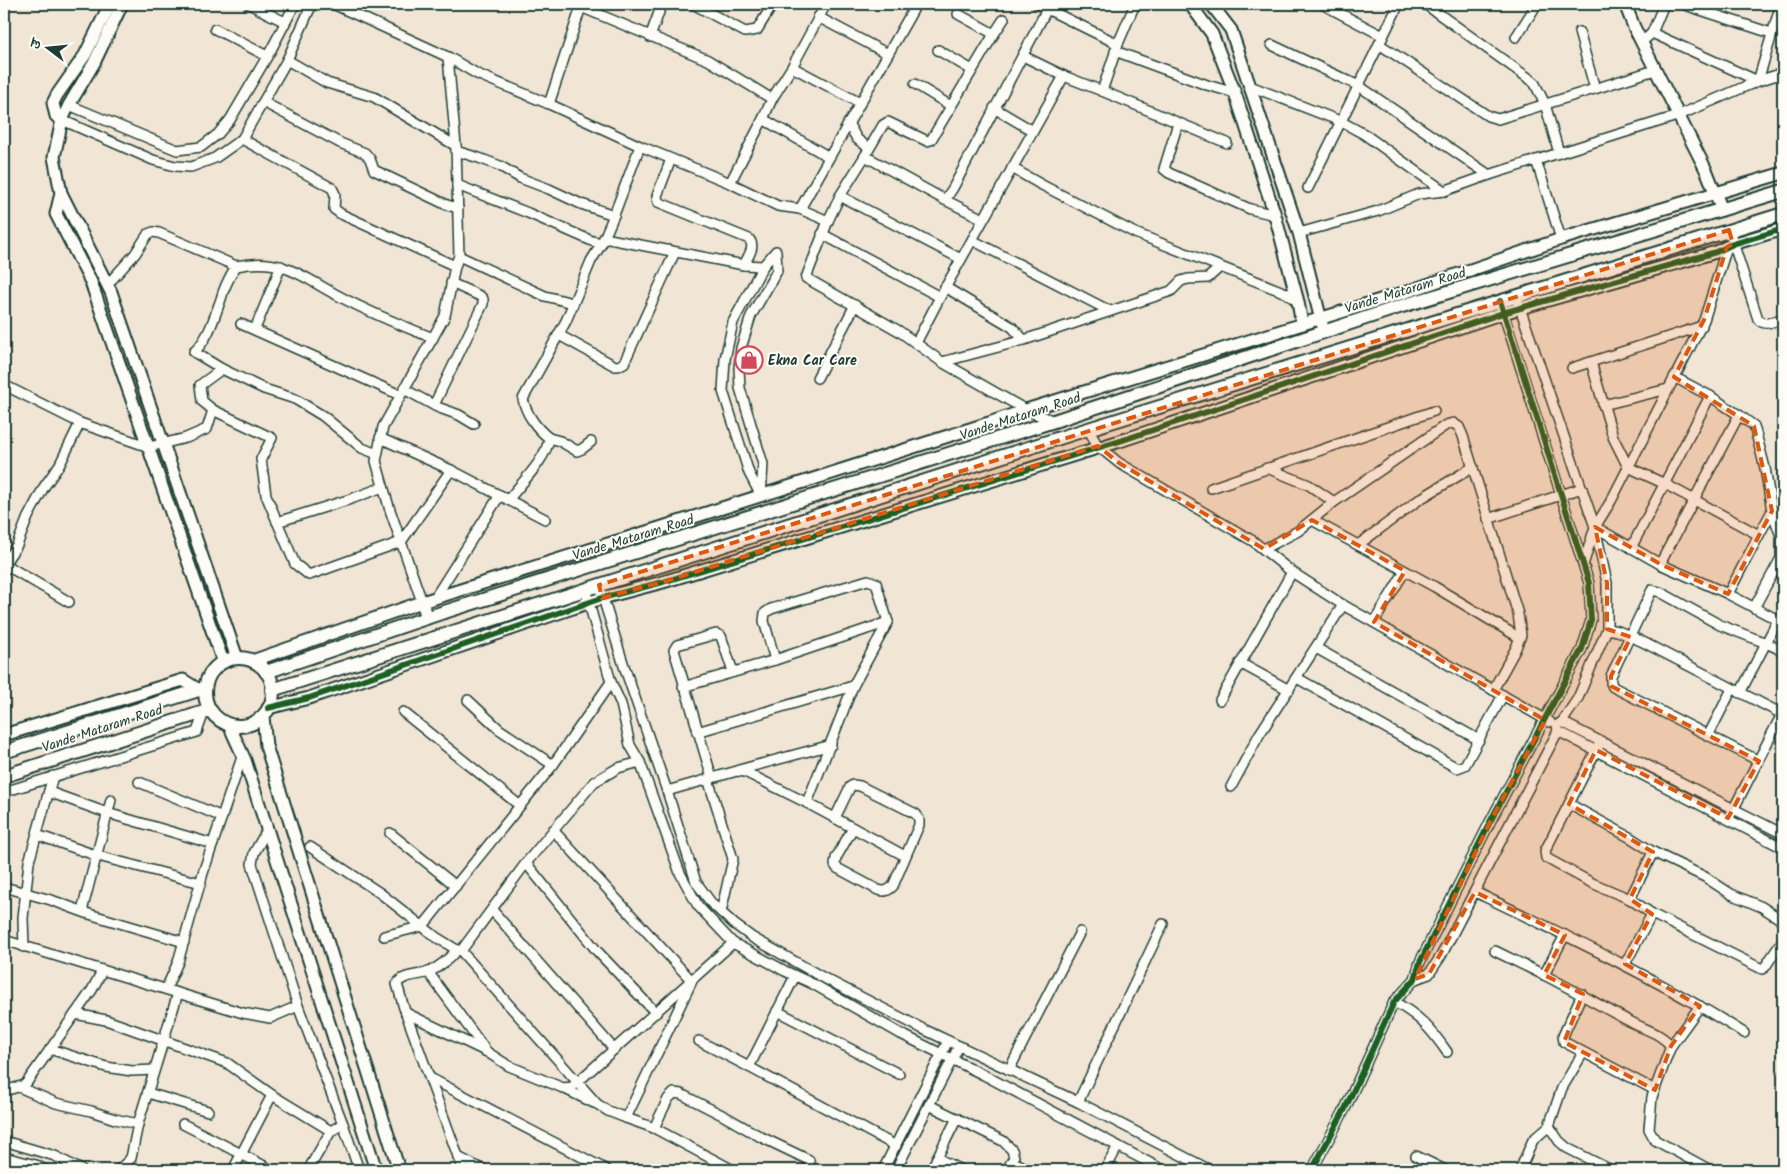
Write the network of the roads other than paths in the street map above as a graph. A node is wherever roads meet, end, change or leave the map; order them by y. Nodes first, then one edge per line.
1 (110, 4) edge
2 (122, 4) edge
3 (249, 4) edge
4 (295, 4) edge
5 (312, 4) edge
6 (333, 4) edge
7 (662, 4) edge
8 (693, 4) edge
9 (773, 4) edge
10 (826, 4) edge
11 (908, 4) edge
12 (1037, 4) edge
13 (1135, 4) edge
14 (1190, 4) edge
15 (1211, 4) edge
16 (1322, 4) edge
17 (1399, 4) edge
18 (1425, 4) edge
19 (1538, 4) edge
20 (1625, 4) edge
21 (1664, 4) edge
22 (1682, 4) edge
23 (1781, 4) edge
24 (582, 6) edge
25 (1049, 6) edge
26 (958, 14) dead end
27 (818, 18) junction
28 (1004, 19) dead end
29 (285, 22) junction
30 (215, 30) dead end
31 (1579, 32) dead end
32 (1771, 33) junction
33 (994, 34) junction
34 (1652, 34) junction
35 (650, 37) junction
36 (1516, 38) dead end
37 (1381, 40) junction
38 (1642, 42) junction
39 (1272, 45) dead end
40 (1116, 47) junction
41 (938, 50) dead end
42 (888, 54) junction
43 (267, 56) junction
44 (448, 56) junction
45 (1023, 56) junction
46 (286, 60) junction
47 (792, 67) junction
48 (972, 70) junction
49 (1655, 70) junction
50 (1783, 73) edge
51 (1064, 76) junction
52 (1758, 81) junction
53 (915, 84) dead end
54 (1250, 86) junction
55 (1358, 86) junction
56 (1595, 88) junction
57 (1102, 91) junction
58 (1235, 93) junction
59 (772, 99) junction
60 (263, 102) junction
61 (860, 103) junction
62 (549, 104) junction
63 (1545, 104) junction
64 (69, 105) junction
65 (951, 106) junction
66 (994, 108) junction
67 (1677, 116) junction
68 (763, 119) junction
69 (62, 120) junction
70 (1340, 121) junction
71 (848, 123) junction
72 (1178, 123) junction
73 (1033, 131) junction
74 (242, 139) junction
75 (1227, 143) dead end
76 (640, 146) junction
77 (456, 149) junction
78 (867, 152) junction
79 (1559, 153) junction
80 (829, 157) junction
81 (671, 159) junction
82 (1536, 160) junction
83 (1012, 168) junction
84 (1783, 173) edge
85 (1489, 175) junction
86 (730, 183) junction
87 (457, 185) junction
88 (1308, 188) dead end
89 (1444, 191) junction
90 (1783, 191) edge
91 (61, 193) junction
92 (1717, 194) junction
93 (840, 196) junction
94 (945, 200) junction
95 (458, 208) junction
96 (800, 209) junction
97 (1722, 210) junction
98 (1783, 214) edge
99 (1275, 215) junction
100 (614, 216) junction
101 (983, 219) junction
102 (828, 221) junction
103 (1783, 229) edge
104 (1729, 230) junction
105 (1299, 233) junction
106 (822, 234) junction
107 (1561, 239) junction
108 (972, 240) junction
109 (603, 241) junction
110 (1730, 246) junction
111 (675, 252) junction
112 (459, 256) junction
113 (961, 259) junction
114 (744, 265) junction
115 (236, 266) junction
116 (281, 266) junction
117 (455, 266) junction
118 (763, 266) junction
119 (1220, 267) junction
120 (451, 283) junction
121 (107, 285) junction
122 (946, 287) junction
123 (1516, 296) junction
124 (940, 297) junction
125 (1298, 302) junction
126 (573, 303) junction
127 (855, 305) junction
128 (1502, 307) junction
129 (1521, 308) junction
130 (1110, 311) junction
131 (1321, 318) junction
132 (1783, 318) edge
133 (241, 324) dead end
134 (1302, 324) junction
135 (1702, 326) junction
136 (255, 329) junction
137 (1324, 331) junction
138 (559, 335) junction
139 (432, 338) junction
140 (1024, 340) junction
141 (916, 343) junction
142 (942, 362) junction
143 (1591, 362) junction
144 (1572, 368) dead end
145 (222, 369) junction
146 (1674, 377) junction
147 (817, 378) dead end
148 (4, 385) edge
149 (1668, 389) junction
150 (402, 392) junction
151 (1710, 396) junction
152 (1603, 405) junction
153 (434, 406) junction
154 (213, 410) junction
155 (1026, 410) junction
156 (1434, 411) dead end
157 (1739, 415) junction
158 (1054, 421) junction
159 (80, 423) junction
160 (474, 424) dead end
161 (1088, 429) junction
162 (380, 438) junction
163 (549, 438) junction
164 (164, 442) junction
165 (591, 442) dead end
166 (1098, 446) junction
167 (149, 447) junction
168 (377, 454) junction
169 (1472, 467) junction
170 (1628, 467) junction
171 (1267, 468) junction
172 (451, 470) junction
173 (1664, 484) junction
174 (383, 487) junction
175 (1212, 488) dead end
176 (1582, 488) junction
177 (500, 495) junction
178 (1562, 495) junction
179 (761, 496) junction
180 (509, 499) junction
181 (1694, 500) junction
182 (1334, 502) junction
183 (1772, 511) junction
184 (545, 519) dead end
185 (1488, 519) junction
186 (1312, 520) junction
187 (277, 522) junction
188 (1595, 528) junction
189 (1759, 535) junction
190 (401, 542) junction
191 (1358, 545) junction
192 (1631, 548) junction
193 (1264, 549) junction
194 (1584, 563) junction
195 (1660, 564) junction
196 (4, 566) edge
197 (1405, 571) junction
198 (1292, 572) junction
199 (599, 585) junction
200 (585, 589) junction
201 (1728, 594) junction
202 (602, 598) junction
203 (434, 599) junction
204 (69, 602) dead end
205 (422, 602) junction
206 (589, 603) junction
207 (1342, 604) junction
208 (1754, 608) junction
209 (427, 618) junction
210 (888, 622) junction
211 (1374, 622) junction
212 (1607, 629) junction
213 (1632, 637) junction
214 (1520, 638) junction
215 (1766, 643) junction
216 (1316, 648) junction
217 (1783, 652) edge
218 (237, 658) junction
219 (775, 660) junction
220 (252, 661) junction
221 (223, 662) junction
222 (1240, 663) junction
223 (266, 672) junction
224 (732, 672) junction
225 (1296, 678) junction
226 (611, 682) junction
227 (854, 686) junction
228 (683, 687) junction
229 (202, 689) junction
230 (272, 690) junction
231 (1289, 690) junction
232 (1493, 690) junction
233 (1736, 691) junction
234 (1503, 696) junction
235 (468, 700) dead end
236 (1220, 700) dead end
237 (207, 711) junction
238 (266, 712) junction
239 (404, 712) dead end
240 (1783, 714) edge
241 (1545, 720) junction
242 (229, 725) junction
243 (1559, 726) junction
244 (697, 732) junction
245 (4, 736) edge
246 (1708, 736) junction
247 (1479, 740) junction
248 (1601, 741) junction
249 (830, 745) junction
250 (1596, 750) junction
251 (4, 752) edge
252 (243, 754) junction
253 (640, 762) junction
254 (1758, 762) junction
255 (552, 765) junction
256 (737, 771) junction
257 (4, 776) edge
258 (53, 776) junction
259 (710, 779) junction
260 (139, 782) dead end
261 (1231, 787) dead end
262 (668, 791) junction
263 (4, 792) edge
264 (49, 792) junction
265 (111, 800) dead end
266 (807, 803) junction
267 (1569, 804) junction
268 (519, 805) junction
269 (1734, 809) junction
270 (107, 812) junction
271 (222, 817) junction
272 (835, 818) junction
273 (1728, 818) junction
274 (853, 828) junction
275 (267, 830) junction
276 (553, 830) junction
277 (390, 833) dead end
278 (1783, 834) edge
279 (37, 836) junction
280 (213, 844) junction
281 (1782, 845) edge
282 (310, 847) dead end
283 (1653, 852) junction
284 (98, 856) junction
285 (905, 856) junction
286 (526, 864) junction
287 (201, 883) junction
288 (456, 886) junction
289 (4, 887) edge
290 (1475, 892) junction
291 (26, 893) junction
292 (1630, 899) junction
293 (492, 910) junction
294 (82, 911) junction
295 (721, 912) junction
296 (1652, 914) junction
297 (1783, 921) edge
298 (1164, 924) dead end
299 (423, 926) junction
300 (1080, 932) dead end
301 (1565, 935) junction
302 (384, 936) dead end
303 (4, 940) edge
304 (1783, 940) edge
305 (184, 942) junction
306 (733, 943) junction
307 (24, 947) junction
308 (459, 951) junction
309 (1495, 951) dead end
310 (1625, 964) junction
311 (102, 970) junction
312 (428, 972) junction
313 (1544, 975) junction
314 (795, 976) junction
315 (1415, 979) junction
316 (692, 981) junction
317 (166, 989) junction
318 (178, 993) junction
319 (1582, 994) junction
320 (1394, 1002) junction
321 (298, 1006) junction
322 (1700, 1006) junction
323 (777, 1011) junction
324 (406, 1013) junction
325 (656, 1013) junction
326 (75, 1014) junction
327 (1744, 1033) dead end
328 (164, 1041) junction
329 (699, 1041) dead end
330 (948, 1041) junction
331 (959, 1046) junction
332 (1671, 1046) junction
333 (614, 1048) junction
334 (50, 1049) junction
335 (488, 1052) junction
336 (1447, 1052) dead end
337 (941, 1054) junction
338 (1583, 1054) junction
339 (953, 1058) junction
340 (749, 1067) junction
341 (154, 1070) junction
342 (1010, 1070) junction
343 (899, 1074) dead end
344 (430, 1078) junction
345 (578, 1082) junction
346 (19, 1086) junction
347 (4, 1087) edge
348 (563, 1088) junction
349 (1655, 1090) junction
350 (148, 1093) junction
351 (272, 1094) junction
352 (1078, 1102) junction
353 (597, 1104) junction
354 (929, 1105) junction
355 (208, 1111) dead end
356 (626, 1118) junction
357 (957, 1118) junction
358 (138, 1124) junction
359 (183, 1124) dead end
360 (344, 1124) junction
361 (1549, 1126) junction
362 (654, 1128) junction
363 (331, 1131) junction
364 (4, 1141) edge
365 (896, 1146) junction
366 (1118, 1146) junction
367 (241, 1154) junction
368 (1416, 1156) dead end
369 (4, 1157) edge
370 (458, 1157) junction
371 (937, 1158) junction
372 (1018, 1164) dead end
373 (45, 1170) edge
374 (81, 1170) edge
375 (119, 1170) edge
376 (233, 1170) edge
377 (272, 1170) edge
378 (310, 1170) edge
379 (359, 1170) edge
380 (376, 1170) edge
381 (399, 1170) edge
382 (463, 1170) edge
383 (484, 1170) edge
384 (607, 1170) edge
385 (733, 1170) edge
386 (809, 1170) edge
387 (883, 1170) edge
388 (896, 1170) edge
389 (931, 1170) edge
390 (962, 1170) edge
391 (1007, 1170) edge
392 (1030, 1170) edge
393 (1105, 1170) edge
394 (1162, 1170) edge
395 (1210, 1170) edge
396 (1312, 1170) edge
397 (1445, 1170) edge
398 (1520, 1170) edge
399 (1611, 1170) edge
400 (1710, 1170) edge

1 - 69 street
2 - 64 street
3 - 29 street
4 - 29 street
5 - 46 street
6 - 44 street
7 - 35 street
8 - 9 street
10 - 27 street
11 - 42 street
12 - 25 street
13 - 40 street
14 - 58 street
15 - 54 street
16 - 37 street
17 - 37 street
18 - 63 street
19 - 36 street
20 - 38 street
21 - 34 street
22 - 32 street
23 - 32 street
24 - 35 street
24 - 62 street
25 - 40 street
25 - 45 street
26 - 33 street
27 - 42 street
27 - 47 street
28 - 33 street
29 - 43 street
30 - 43 street
31 - 56 street
32 - 52 street
33 - 48 street
34 - 38 street
34 - 52 street
35 - 59 street
37 - 55 street
37 - 63 street
38 - 49 street
39 - 55 street
40 - 57 street
40 - 58 street
41 - 48 street
42 - 61 street
43 - 64 street
44 - 62 street
44 - 77 street
45 - 51 street
45 - 66 street
46 - 60 street
46 - 77 street
47 - 59 street
47 - 61 street
48 - 65 street
49 - 56 street
49 - 67 street
50 - 52 street
51 - 57 street
51 - 73 street
52 - 67 street
53 - 65 street
54 - 70 street
54 - 105 street
55 - 70 street
55 - 85 street
56 - 63 street
57 - 72 street
58 - 99 street
59 - 68 street
60 - 74 street
60 - 95 street
61 - 71 street
62 - 76 street
63 - 79 street
64 - 69 street
65 - 78 street
66 - 73 street
66 - 94 street
67 - 79 street
67 - 92 street
68 - 80 street
68 - 86 street
69 - 74 street
69 - 91 street
70 - 88 street
70 - 89 street
71 - 78 street
71 - 80 street
72 - 75 street
72 - 99 street
73 - 83 street
74 - 117 street
76 - 81 street
76 - 100 street
77 - 87 street
77 - 100 street
78 - 93 street
78 - 94 street
79 - 82 street
80 - 96 street
81 - 86 street
81 - 114 street
82 - 85 street
82 - 107 street
83 - 101 street
83 - 119 street
84 - 92 street
85 - 89 street
86 - 96 street
87 - 95 street
87 - 109 street
89 - 105 street
90 - 97 main road, Vande Mataram Road
91 - 121 street
91 - 167 street
92 - 97 street
92 - 107 street
93 - 102 street
93 - 113 street
94 - 101 street
95 - 112 street
96 - 102 street
97 - 137 main road, Vande Mataram Road
98 - 104 main road
99 - 125 street
100 - 109 street
101 - 108 street
102 - 106 street
103 - 110 street
104 - 110 street
104 - 123 main road
105 - 131 street
106 - 124 street
106 - 127 street
107 - 131 street
108 - 113 street
108 - 130 street
109 - 111 street
109 - 126 street
110 - 129 street
110 - 132 street
110 - 135 street
111 - 114 street
111 - 138 street
112 - 117 street
112 - 126 street
113 - 122 street
114 - 118 street
115 - 116 street
115 - 121 street
115 - 145 street
116 - 136 street
116 - 139 street
117 - 120 street
118 - 179 street
118 - 179 street
119 - 125 street
119 - 130 street
120 - 139 street
120 - 153 street
121 - 164 street
122 - 124 street
122 - 140 street
123 - 128 main road
123 - 129 street
124 - 141 street
125 - 134 street
126 - 138 street
127 - 141 street
127 - 147 street
128 - 129 street
128 - 161 main road
128 - 166 street
128 - 178 street
129 - 176 street
130 - 140 street
131 - 134 street
131 - 137 street
133 - 136 street
134 - 155 street
135 - 143 street
135 - 146 street
136 - 150 street
137 - 158 main road, Vande Mataram Road
138 - 163 street
139 - 150 street
140 - 142 street
141 - 142 street
142 - 155 street
143 - 144 street
143 - 152 street
145 - 154 street
145 - 168 street
146 - 149 street
146 - 151 street
148 - 159 street
149 - 152 street
149 - 170 street
150 - 153 street
150 - 162 street
151 - 157 street
151 - 173 street
152 - 170 street
153 - 160 street
154 - 164 street
154 - 187 street
155 - 158 street
155 - 179 street
156 - 171 street
157 - 181 street
157 - 183 street
158 - 209 main road, Vande Mataram Road
159 - 167 street
159 - 196 street
161 - 166 street
161 - 199 main road
162 - 168 street
162 - 172 street
163 - 165 street
163 - 180 street
164 - 167 street
164 - 218 street
166 - 193 street
166 - 202 street
167 - 221 street
168 - 174 street
169 - 182 street
169 - 185 street
169 - 191 street
170 - 173 street
170 - 188 street
171 - 175 street
171 - 182 street
172 - 177 street
172 - 190 street
173 - 181 street
173 - 192 street
174 - 187 street
174 - 190 street
176 - 178 street
176 - 188 street
177 - 180 street
177 - 203 street
178 - 185 street
178 - 194 street
179 - 203 street
180 - 184 street
181 - 189 street
181 - 195 street
182 - 186 street
183 - 189 street
183 - 208 street
185 - 214 street
186 - 191 street
186 - 193 street
187 - 190 street
188 - 192 street
188 - 194 street
188 - 212 street
189 - 201 street
190 - 205 street
191 - 197 street
192 - 195 street
193 - 198 street
194 - 241 street
195 - 201 street
196 - 204 street
197 - 211 street
197 - 214 street
198 - 207 street
198 - 222 street
199 - 200 main road
199 - 202 street
200 - 206 street
200 - 230 main road
201 - 208 street
202 - 206 street
202 - 262 street
203 - 205 street
205 - 209 street
205 - 220 street
206 - 226 street
206 - 238 street
207 - 211 street
207 - 216 street
208 - 215 street
209 - 223 main road, Vande Mataram Road
210 - 219 street
210 - 219 street
210 - 227 street
211 - 232 street
212 - 213 street
212 - 243 street
213 - 215 street
213 - 233 street
213 - 246 street
214 - 232 street
215 - 217 street
215 - 233 street
216 - 225 street
216 - 247 street
218 - 220 main road
218 - 221 main road
219 - 224 street
220 - 223 main road
221 - 229 main road
222 - 231 street
222 - 236 street
223 - 230 main road
224 - 228 street
224 - 228 street
225 - 231 street
225 - 247 street
226 - 253 street
226 - 255 street
227 - 244 street
227 - 249 street
228 - 244 street
229 - 237 main road
229 - 245 street
229 - 251 main road, Vande Mataram Road
230 - 238 main road
231 - 261 street
232 - 234 street
233 - 240 street
233 - 246 street
234 - 241 street
234 - 247 street
235 - 255 street
237 - 242 main road
237 - 257 main road, Vande Mataram Road
237 - 258 street
238 - 242 main road
238 - 381 street
239 - 268 street
240 - 254 street
241 - 243 street
241 - 315 street
242 - 252 street
243 - 248 street
243 - 250 street
243 - 290 street
244 - 259 street
246 - 254 street
248 - 250 street
248 - 269 street
249 - 256 street
249 - 266 street
250 - 267 street
250 - 273 street
252 - 271 street
252 - 275 street
253 - 276 street
253 - 306 street
254 - 269 street
255 - 268 street
256 - 259 street
256 - 266 street
258 - 263 street
258 - 264 street
259 - 262 street
259 - 295 street
260 - 271 street
262 - 295 street
264 - 270 street
264 - 279 street
265 - 270 street
266 - 272 street
267 - 283 street
267 - 292 street
268 - 288 street
269 - 273 street
269 - 278 street
270 - 280 street
270 - 284 street
271 - 280 street
272 - 274 street
272 - 285 street
273 - 281 street
274 - 285 street
274 - 285 street
275 - 321 street
275 - 380 street
276 - 286 street
276 - 316 street
277 - 288 street
279 - 284 street
279 - 291 street
280 - 287 street
282 - 299 street
283 - 292 street
283 - 297 street
284 - 287 street
284 - 294 street
286 - 293 street
286 - 325 street
287 - 305 street
288 - 299 street
289 - 291 street
290 - 301 street
290 - 315 street
291 - 294 street
291 - 307 street
292 - 296 street
293 - 308 street
293 - 333 street
294 - 305 street
295 - 330 street
296 - 304 street
296 - 310 street
298 - 352 street
299 - 302 street
299 - 308 street
300 - 342 street
301 - 310 street
301 - 313 street
303 - 307 street
305 - 317 street
306 - 314 street
306 - 316 street
307 - 311 street
308 - 312 street
308 - 345 street
309 - 313 street
310 - 322 street
311 - 317 street
311 - 326 street
312 - 324 street
312 - 335 street
313 - 319 street
314 - 323 street
314 - 337 street
315 - 320 street
316 - 325 street
316 - 356 street
317 - 318 street
318 - 321 street
318 - 328 street
319 - 332 street
319 - 338 street
320 - 336 street
320 - 396 street
321 - 360 street
322 - 327 street
322 - 332 street
323 - 340 street
323 - 343 street
324 - 335 street
324 - 344 street
325 - 333 street
326 - 328 street
326 - 334 street
328 - 341 street
328 - 351 street
329 - 340 street
330 - 331 street
330 - 337 street
331 - 339 street
331 - 342 street
332 - 349 street
333 - 345 street
334 - 341 street
334 - 346 street
335 - 348 street
337 - 339 street
337 - 365 street
338 - 349 street
338 - 361 street
339 - 354 street
339 - 366 street
340 - 365 street
341 - 350 street
342 - 352 street
344 - 370 street
344 - 384 street
345 - 348 street
345 - 353 street
346 - 347 street
346 - 358 street
348 - 353 street
349 - 400 street
350 - 355 street
350 - 358 street
351 - 363 street
351 - 367 street
352 - 395 street
353 - 356 street
354 - 357 street
354 - 388 street
356 - 362 street
357 - 371 street
357 - 391 street
358 - 375 street
359 - 367 street
360 - 363 street
360 - 379 street
361 - 398 street
361 - 399 street
362 - 385 street
362 - 386 street
363 - 378 street
364 - 374 street
365 - 387 street
366 - 393 street
366 - 394 street
367 - 376 street
367 - 377 street
368 - 397 street
369 - 373 street
370 - 382 street
370 - 383 street
371 - 389 street
371 - 390 street
372 - 392 street

